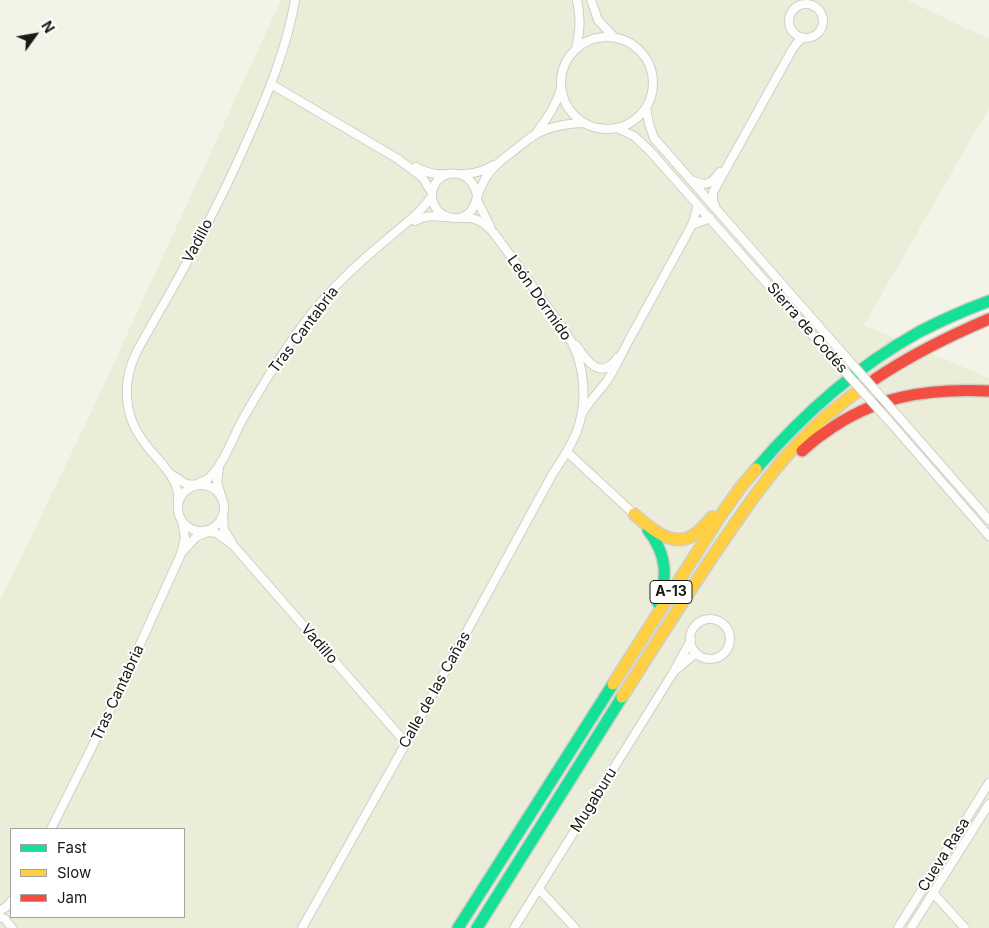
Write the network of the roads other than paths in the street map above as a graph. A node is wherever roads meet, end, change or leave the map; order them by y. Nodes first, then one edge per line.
1 (294, 0) edge
2 (577, 0) edge
3 (590, 0) edge
4 (799, 36) junction
5 (614, 37) junction
6 (576, 49) junction
7 (271, 84) junction
8 (561, 89) junction
9 (646, 107) junction
10 (584, 123) junction
11 (618, 128) junction
12 (534, 135) junction
13 (398, 159) junction
14 (498, 163) junction
15 (455, 174) junction
16 (688, 176) junction
17 (432, 194) junction
18 (477, 198) junction
19 (698, 205) junction
20 (717, 209) junction
21 (448, 218) junction
22 (458, 218) junction
23 (710, 218) junction
24 (692, 225) junction
25 (493, 232) junction
26 (390, 236) junction
27 (989, 301) edge
28 (989, 319) edge
29 (565, 332) junction
30 (629, 340) junction
31 (989, 391) edge
32 (580, 420) junction
33 (788, 432) junction
34 (568, 452) junction
35 (220, 463) junction
36 (168, 472) junction
37 (195, 486) junction
38 (757, 492) junction
39 (222, 500) junction
40 (178, 504) junction
41 (634, 514) junction
42 (223, 515) junction
43 (989, 520) edge
44 (182, 521) junction
45 (208, 530) junction
46 (989, 536) edge
47 (233, 545) junction
48 (182, 554) junction
49 (690, 640) junction
50 (696, 653) junction
51 (673, 673) junction
52 (611, 687) junction
53 (406, 743) junction
54 (989, 783) edge
55 (989, 804) edge
56 (52, 828) edge
57 (539, 889) junction
58 (933, 893) junction
59 (10, 902) edge
60 (0, 911) edge
61 (0, 917) edge
62 (13, 928) edge
63 (302, 928) edge
64 (458, 928) edge
65 (477, 928) edge
66 (514, 928) edge
67 (575, 928) edge
68 (898, 928) edge
69 (911, 928) edge
70 (965, 928) edge

1 - 7 street, Vadillo
2 - 6 street
3 - 5 street
4 - 4 street
4 - 16 street
4 - 20 street
5 - 6 street
5 - 9 street
6 - 8 street
7 - 13 street
7 - 36 street, Vadillo
8 - 10 street
8 - 12 street
9 - 11 street
9 - 16 street, Sierra de Codés
10 - 11 street
10 - 12 street
11 - 19 street, Sierra de Codés
12 - 14 street
13 - 15 street
13 - 17 street
14 - 15 street
14 - 18 street
15 - 17 street
15 - 18 street
16 - 20 street, Sierra de Codés
17 - 21 street
17 - 26 street, Tras Cantabria
18 - 22 street
18 - 25 street, León Dormido
19 - 23 street, Sierra de Codés
19 - 24 street
20 - 43 street, Sierra de Codés, bridge
21 - 22 street
21 - 26 street, Tras Cantabria
22 - 25 street, León Dormido
23 - 24 street
23 - 46 street, Sierra de Codés, bridge
24 - 30 street
25 - 29 street, León Dormido
26 - 35 street, Tras Cantabria
27 - 33 highway, A-13
28 - 38 highway, A-13
29 - 30 street
29 - 32 street, León Dormido
30 - 32 street
31 - 38 highway
32 - 34 street, León Dormido
33 - 41 highway
33 - 52 highway, A-13
34 - 41 street
34 - 53 street, Calle de las Cañas
35 - 37 street
35 - 39 street
36 - 37 street
36 - 40 street
37 - 39 street
37 - 40 street
38 - 65 highway, A-13
39 - 42 street
40 - 44 street
41 - 52 highway
42 - 45 street
42 - 47 street
44 - 45 street
44 - 48 street
45 - 47 street
45 - 48 street
47 - 53 street, Vadillo
48 - 56 street, Tras Cantabria
49 - 50 street
49 - 50 street
49 - 51 street
50 - 51 street
51 - 57 street, Mugaburu
52 - 64 highway, A-13
53 - 63 street, Calle de las Cañas
54 - 68 street, Cueva Rasa
55 - 58 street, Cueva Rasa
57 - 66 street, Mugaburu
57 - 67 street
58 - 69 street, Cueva Rasa
58 - 70 street
59 - 60 street
61 - 62 street

